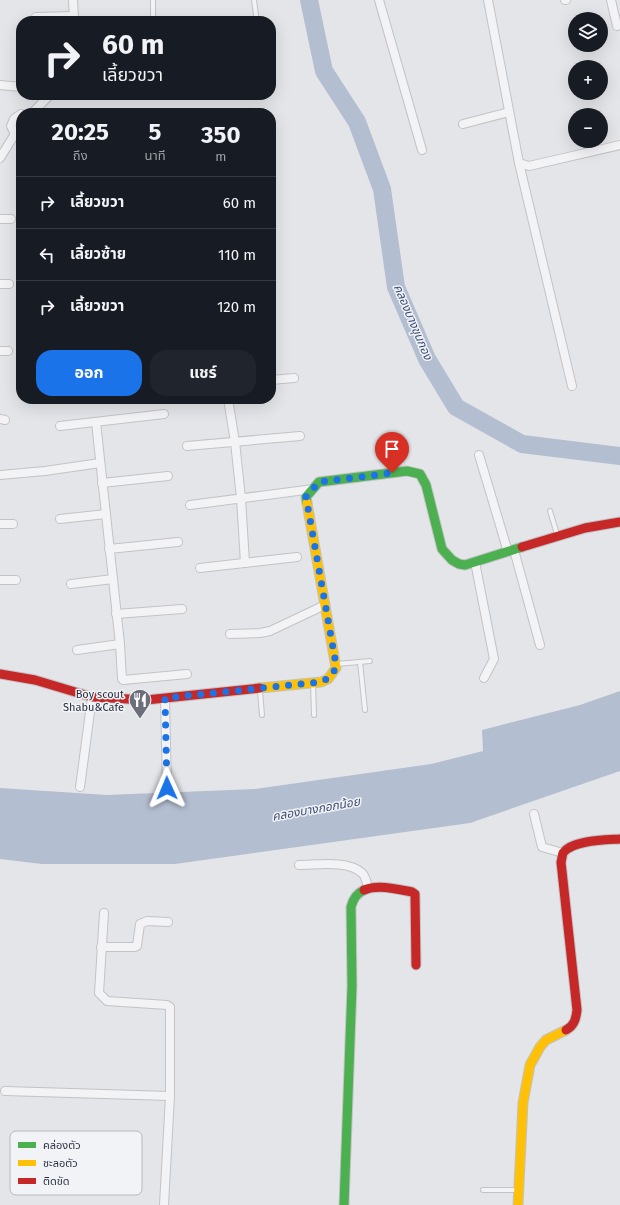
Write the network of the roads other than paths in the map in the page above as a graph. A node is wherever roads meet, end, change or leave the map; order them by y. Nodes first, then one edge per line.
1 (73, 0) edge
2 (152, 0) edge
3 (254, 0) edge
4 (379, 0) edge
5 (488, 0) edge
6 (611, 0) edge
7 (256, 15) dead end
8 (74, 16) edge
9 (153, 16) dead end
10 (617, 26) dead end
11 (0, 85) edge
12 (16, 87) edge
13 (45, 100) edge
14 (37, 108) edge
15 (509, 112) junction
16 (16, 117) edge
17 (463, 124) dead end
18 (16, 132) edge
19 (16, 137) edge
20 (620, 145) edge
21 (422, 150) dead end
22 (1, 154) edge
23 (519, 161) junction
24 (0, 219) edge
25 (11, 219) dead end
26 (294, 378) dead end
27 (276, 380) edge
28 (572, 386) dead end
29 (229, 404) edge
30 (164, 414) dead end
31 (96, 422) junction
32 (60, 426) dead end
33 (300, 436) dead end
34 (235, 442) junction
35 (187, 446) dead end
36 (479, 455) dead end
37 (100, 463) junction
38 (0, 475) edge
39 (168, 476) dead end
40 (102, 483) junction
41 (313, 489) junction
42 (241, 498) junction
43 (190, 505) dead end
44 (550, 511) dead end
45 (106, 514) junction
46 (60, 519) dead end
47 (620, 522) edge
48 (0, 524) edge
49 (13, 524) dead end
50 (557, 537) junction
51 (178, 542) dead end
52 (109, 549) junction
53 (511, 551) junction
54 (297, 557) dead end
55 (475, 562) junction
56 (245, 563) junction
57 (200, 568) dead end
58 (113, 579) junction
59 (0, 580) edge
60 (16, 580) dead end
61 (71, 584) dead end
62 (325, 605) junction
63 (182, 609) dead end
64 (116, 614) junction
65 (230, 634) dead end
66 (120, 644) junction
67 (540, 645) dead end
68 (77, 650) dead end
69 (370, 661) dead end
70 (360, 662) junction
71 (335, 664) junction
72 (0, 674) edge
73 (187, 674) dead end
74 (484, 678) dead end
75 (313, 683) junction
76 (260, 688) junction
77 (92, 697) junction
78 (165, 698) junction
79 (365, 710) dead end
80 (262, 715) dead end
81 (314, 715) dead end
82 (80, 787) dead end
83 (167, 788) dead end
84 (534, 814) dead end
85 (620, 839) edge
86 (562, 853) junction
87 (299, 865) dead end
88 (368, 888) junction
89 (104, 913) dead end
90 (168, 922) dead end
91 (101, 947) junction
92 (416, 965) dead end
93 (4, 1090) dead end
94 (170, 1096) junction
95 (484, 1190) dead end
96 (518, 1190) junction
97 (164, 1205) edge
98 (344, 1205) edge
99 (518, 1205) edge

1 - 8 street
2 - 9 lane
3 - 7 lane
4 - 21 street
5 - 15 street
6 - 10 street
11 - 12 street
13 - 14 street
15 - 17 street
15 - 23 street
16 - 18 street
19 - 22 street
20 - 23 street
23 - 28 street
24 - 25 street
26 - 27 street
29 - 34 street
30 - 31 street
31 - 32 street
31 - 37 street
33 - 34 street
34 - 35 street
34 - 42 street
36 - 53 street
37 - 38 street
37 - 40 street
39 - 40 street
40 - 45 street
41 - 42 street
41 - 55 street
41 - 62 street
42 - 43 street
42 - 56 street
44 - 50 lane
45 - 46 street
45 - 52 street
47 - 50 street
48 - 49 street
50 - 53 street
51 - 52 street
52 - 58 street
53 - 55 street
53 - 67 street
54 - 56 street
55 - 74 street
56 - 57 street
58 - 61 street
58 - 64 street
59 - 60 street
62 - 65 street
62 - 71 street
63 - 64 street
64 - 66 street
66 - 68 street
66 - 73 street
69 - 70 lane
70 - 71 lane
70 - 79 lane
71 - 75 street
72 - 77 street
75 - 76 street
75 - 81 lane
76 - 78 street
76 - 80 lane
77 - 78 street
77 - 82 street
78 - 83 street
84 - 86 street
85 - 86 street
86 - 96 street
87 - 88 street
88 - 92 street
88 - 98 street
89 - 91 street
90 - 91 street
91 - 94 street
93 - 94 street
94 - 97 street
95 - 96 lane
96 - 99 street

